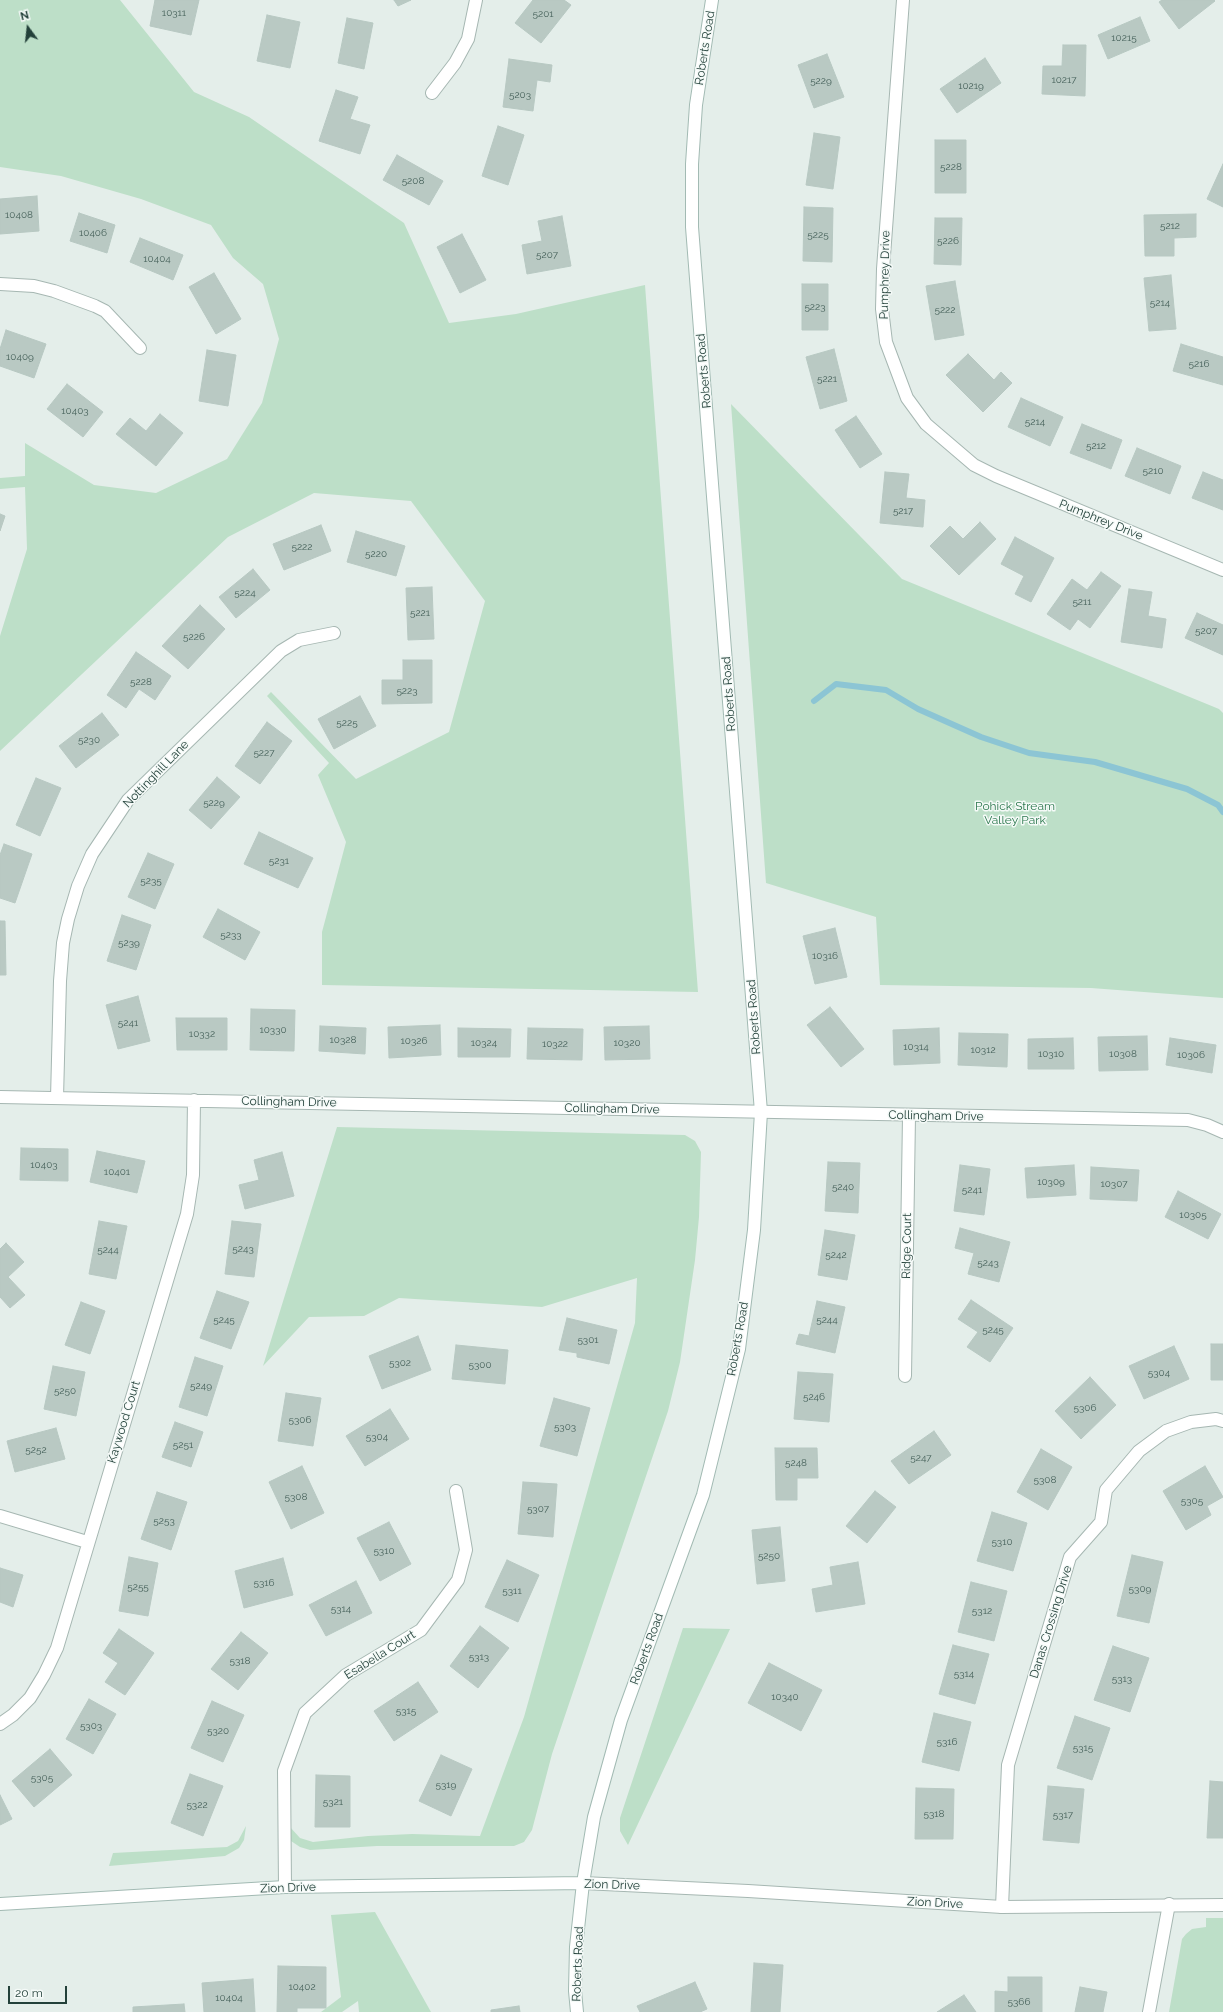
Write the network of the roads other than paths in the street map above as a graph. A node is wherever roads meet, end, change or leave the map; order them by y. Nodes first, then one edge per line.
1 (476, 0) edge
2 (712, 0) edge
3 (903, 0) edge
4 (432, 93) dead end
5 (0, 284) edge
6 (140, 348) dead end
7 (1223, 570) edge
8 (334, 633) dead end
9 (0, 1097) edge
10 (57, 1098) junction
11 (194, 1100) junction
12 (761, 1112) junction
13 (909, 1116) junction
14 (1223, 1132) edge
15 (905, 1376) dead end
16 (1223, 1421) edge
17 (456, 1491) dead end
18 (0, 1516) edge
19 (87, 1542) junction
20 (0, 1724) edge
21 (583, 1883) junction
22 (285, 1887) junction
23 (0, 1904) edge
24 (1169, 1904) junction
25 (1223, 1905) edge
26 (1002, 1907) junction
27 (577, 2012) edge
28 (1149, 2012) edge

1 - 4 street
2 - 12 street, Roberts Road
3 - 7 street, Pumphrey Drive
5 - 6 street
8 - 10 street, Nottinghill Lane
9 - 10 street, Collingham Drive
10 - 11 street, Collingham Drive
11 - 12 street, Collingham Drive
11 - 19 street, Kaywood Court
12 - 13 street, Collingham Drive
12 - 21 street, Roberts Road
13 - 14 street, Collingham Drive
13 - 15 street, Ridge Court
16 - 26 street, Danas Crossing Drive
17 - 22 street, Esabella Court
18 - 19 street
19 - 20 street, Kaywood Court
21 - 22 street, Zion Drive
21 - 26 street, Zion Drive
21 - 27 street, Roberts Road
22 - 23 street, Zion Drive
24 - 25 street, Zion Drive
24 - 26 street, Zion Drive
24 - 28 street

